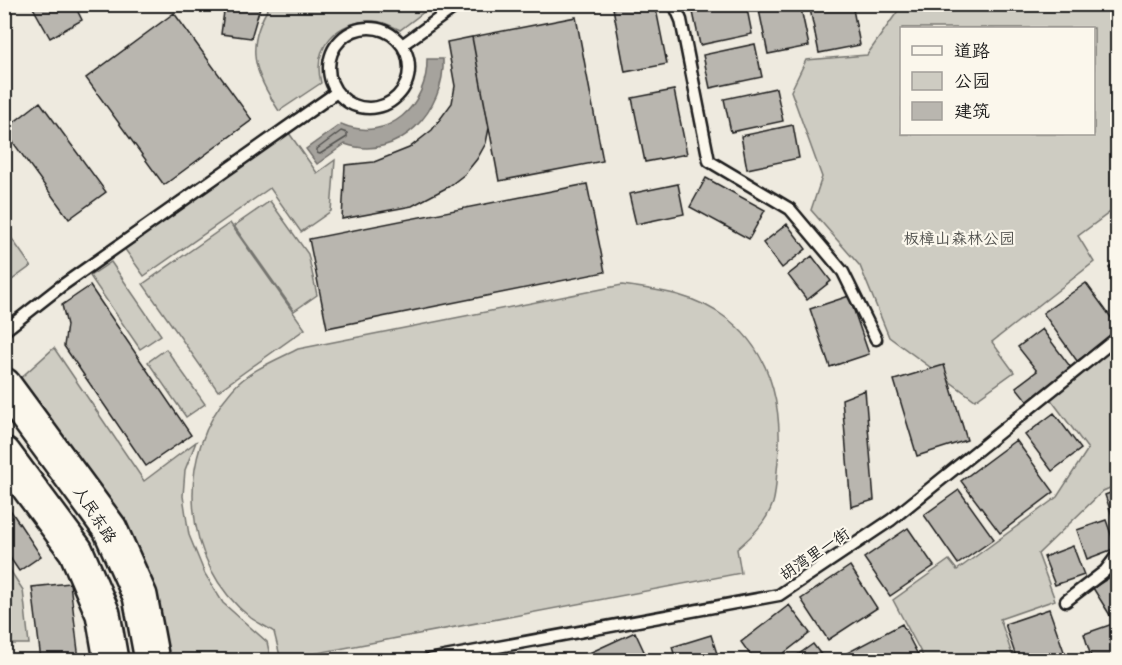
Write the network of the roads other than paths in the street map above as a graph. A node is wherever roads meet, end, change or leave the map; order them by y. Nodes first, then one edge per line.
1 (459, 4) edge
2 (674, 4) edge
3 (402, 45) junction
4 (337, 92) junction
5 (4, 331) edge
6 (1118, 337) edge
7 (876, 339) dead end
8 (4, 385) edge
9 (4, 454) edge
10 (1118, 554) edge
11 (1066, 601) dead end
12 (487, 656) edge
13 (111, 660) edge
14 (152, 660) edge
15 (429, 660) edge

1 - 3 lane
2 - 7 lane
3 - 4 lane
3 - 4 lane
4 - 5 lane
6 - 12 lane, 胡湾里一街
8 - 14 main road, 人民东路
9 - 13 main road
10 - 11 lane
12 - 15 lane, 胡湾里一街

